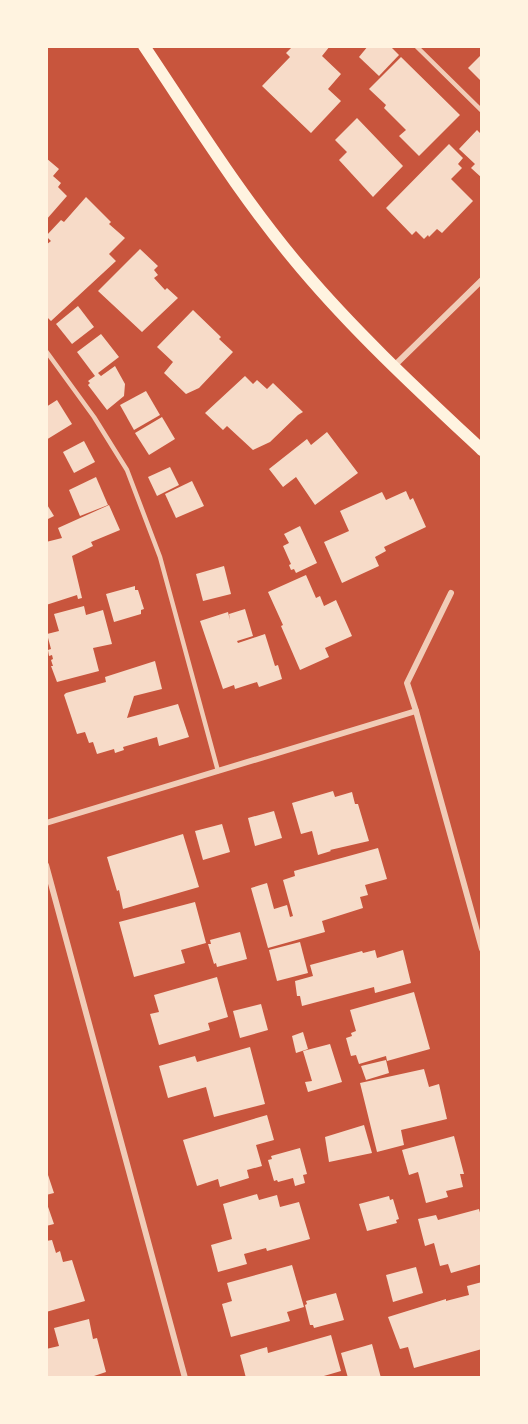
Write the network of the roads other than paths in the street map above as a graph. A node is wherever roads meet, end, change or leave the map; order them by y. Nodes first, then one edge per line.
1 (144, 46) edge
2 (416, 46) edge
3 (482, 111) edge
4 (482, 280) edge
5 (46, 351) edge
6 (393, 366) junction
7 (482, 450) edge
8 (451, 593) dead end
9 (416, 711) junction
10 (218, 771) junction
11 (46, 823) edge
12 (46, 865) edge
13 (482, 949) edge
14 (186, 1377) edge

1 - 6 main road
2 - 3 lane
4 - 6 street
5 - 10 lane
6 - 7 main road
8 - 9 street
9 - 10 street
9 - 13 street
10 - 11 street
12 - 14 street

